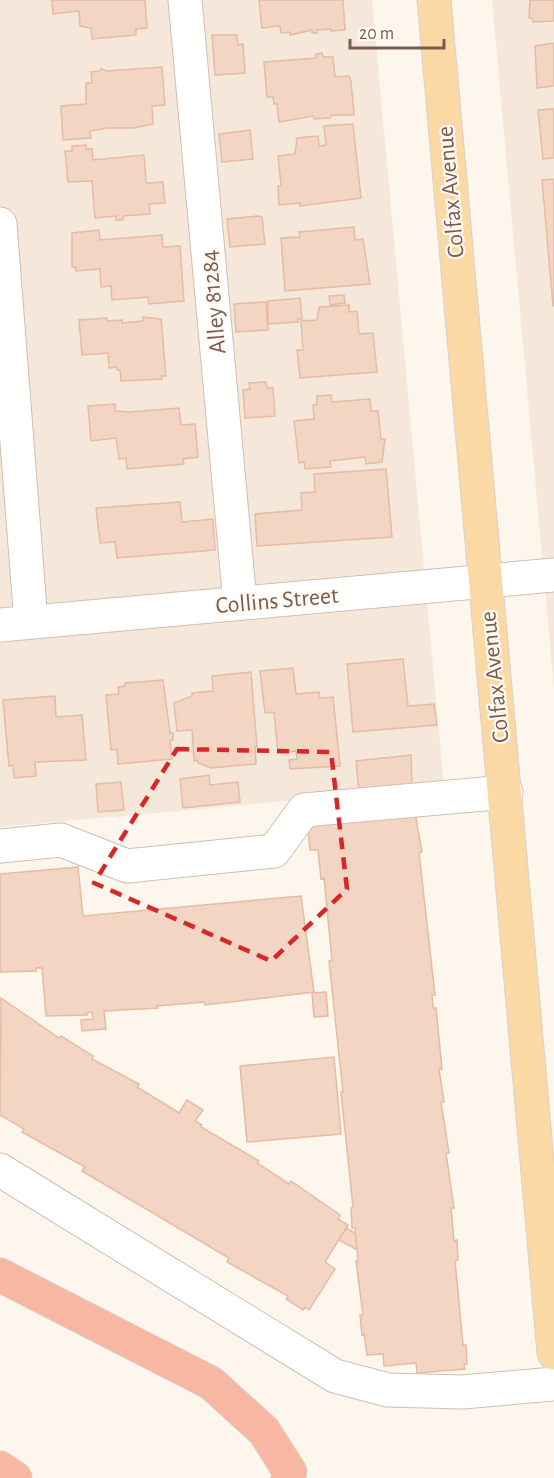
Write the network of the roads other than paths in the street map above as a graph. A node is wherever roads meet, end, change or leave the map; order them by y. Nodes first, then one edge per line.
1 (185, 0) edge
2 (434, 0) edge
3 (0, 224) edge
4 (554, 575) edge
5 (484, 581) junction
6 (240, 603) junction
7 (16, 624) edge
8 (506, 792) junction
9 (0, 846) edge
10 (0, 1170) edge
11 (0, 1275) edge
12 (554, 1353) edge
13 (554, 1384) edge
14 (0, 1468) edge
15 (15, 1478) edge
16 (288, 1478) edge

1 - 6 street, Alley 81284
2 - 5 main road, Colfax Avenue
3 - 7 street
4 - 5 street, Collins Street
5 - 6 street, Collins Street
5 - 8 main road, Colfax Avenue
6 - 7 street, Collins Street
8 - 9 street
8 - 12 main road, Colfax Avenue
10 - 13 street
11 - 16 highway
14 - 15 highway

